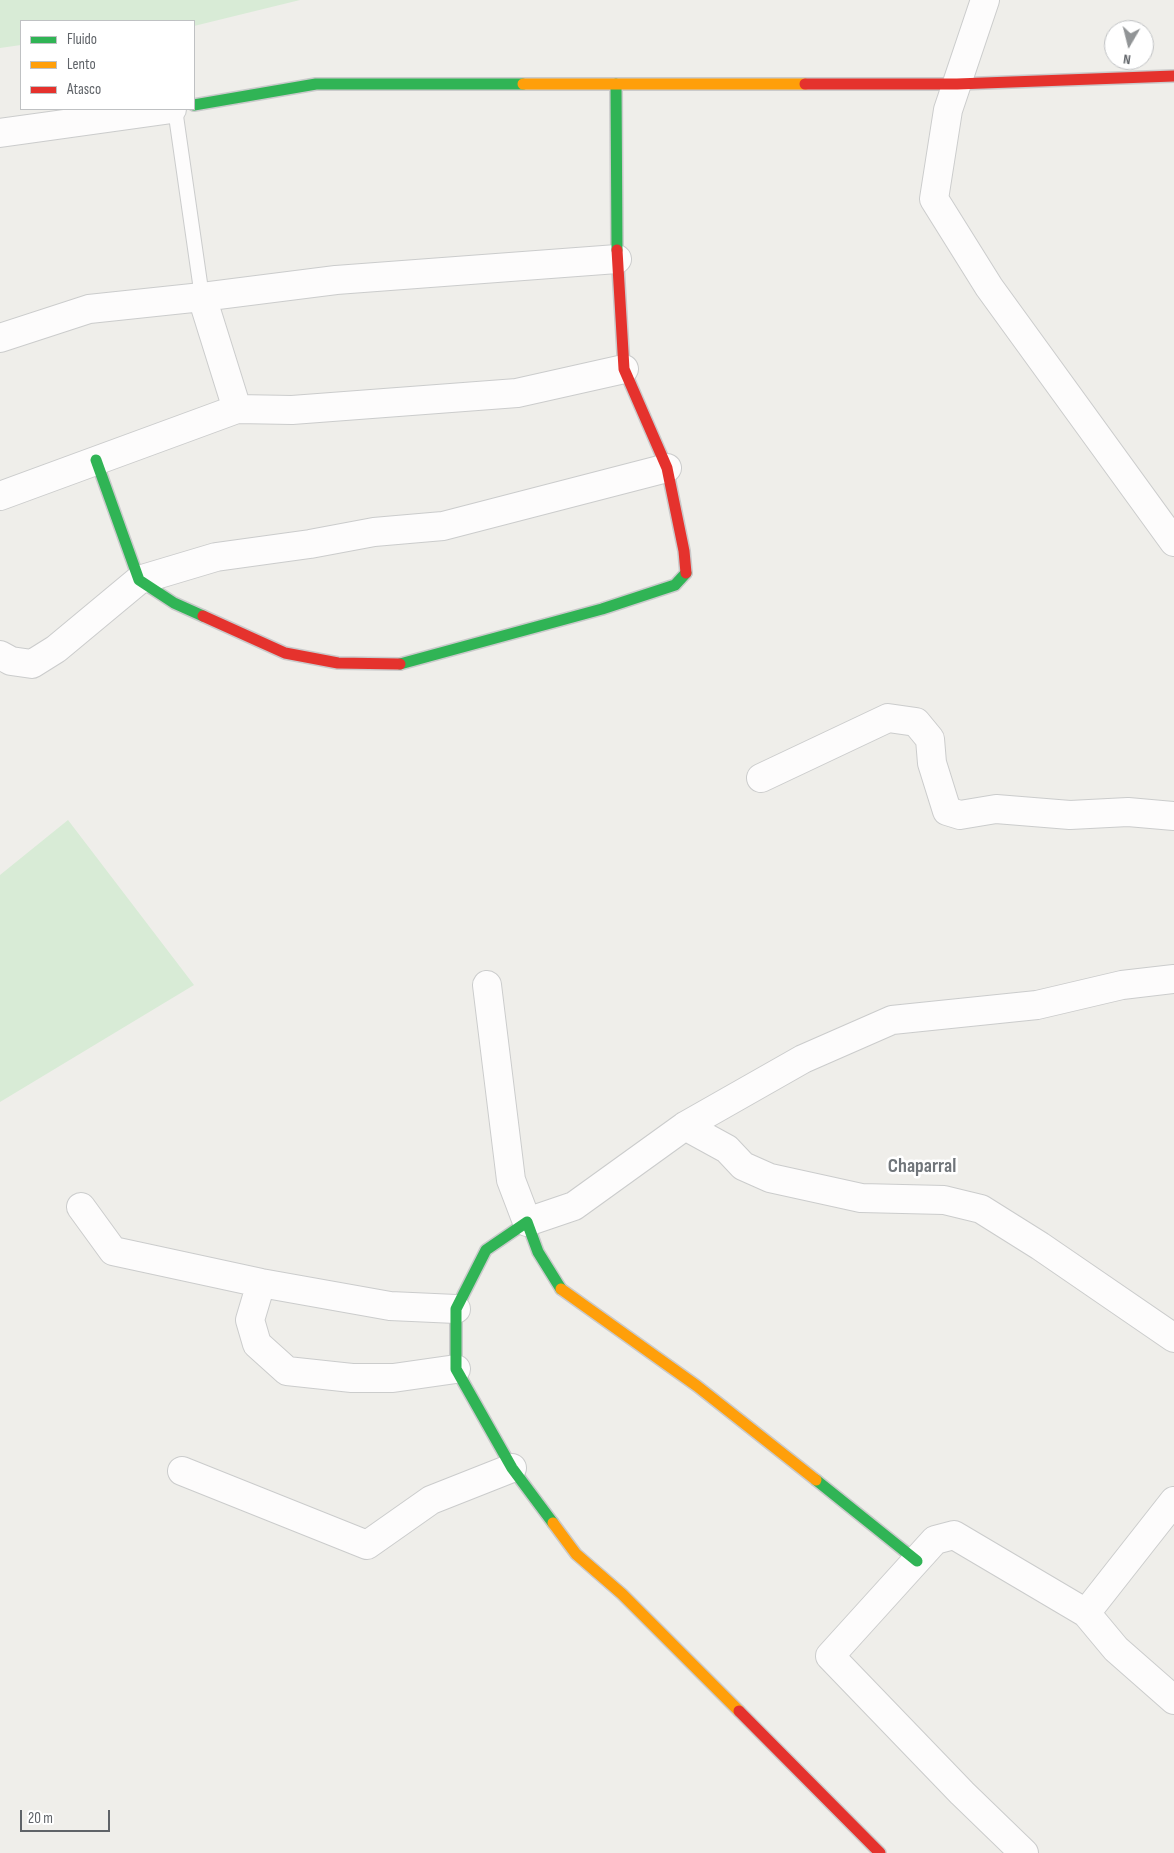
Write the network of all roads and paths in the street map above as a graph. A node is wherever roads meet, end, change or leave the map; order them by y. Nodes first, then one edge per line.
1 (985, 0) edge
2 (1174, 76) edge
3 (616, 84) junction
4 (957, 84) junction
5 (195, 105) edge
6 (166, 110) edge
7 (173, 110) edge
8 (0, 133) edge
9 (616, 259) junction
10 (202, 297) junction
11 (0, 338) edge
12 (624, 369) junction
13 (237, 409) junction
14 (96, 460) junction
15 (667, 468) junction
16 (0, 496) edge
17 (1174, 542) edge
18 (140, 580) junction
19 (0, 655) edge
20 (761, 778) dead end
21 (1174, 816) edge
22 (1174, 979) edge
23 (487, 985) dead end
24 (685, 1126) junction
25 (81, 1207) dead end
26 (527, 1222) junction
27 (261, 1283) junction
28 (456, 1308) junction
29 (1174, 1338) edge
30 (456, 1370) junction
31 (512, 1468) junction
32 (182, 1471) dead end
33 (1174, 1501) edge
34 (917, 1561) junction
35 (1086, 1613) junction
36 (1174, 1700) edge
37 (880, 1853) edge
38 (1024, 1853) edge

1 - 4 street
2 - 4 street
3 - 4 street
3 - 5 street
3 - 9 street
4 - 17 street
6 - 8 street
7 - 10 lane
9 - 10 street
9 - 12 street
10 - 11 street
10 - 13 street
12 - 13 street
12 - 15 street
13 - 14 street
14 - 16 street
14 - 18 street
15 - 18 street
15 - 18 street
18 - 19 street
20 - 21 street
22 - 24 street
23 - 26 street
24 - 26 street
24 - 29 street
25 - 27 street
26 - 28 street
26 - 34 street
27 - 28 street
27 - 30 street
28 - 30 street
30 - 31 street
31 - 32 street
31 - 37 street
33 - 35 street
34 - 35 street
34 - 38 street
35 - 36 street

